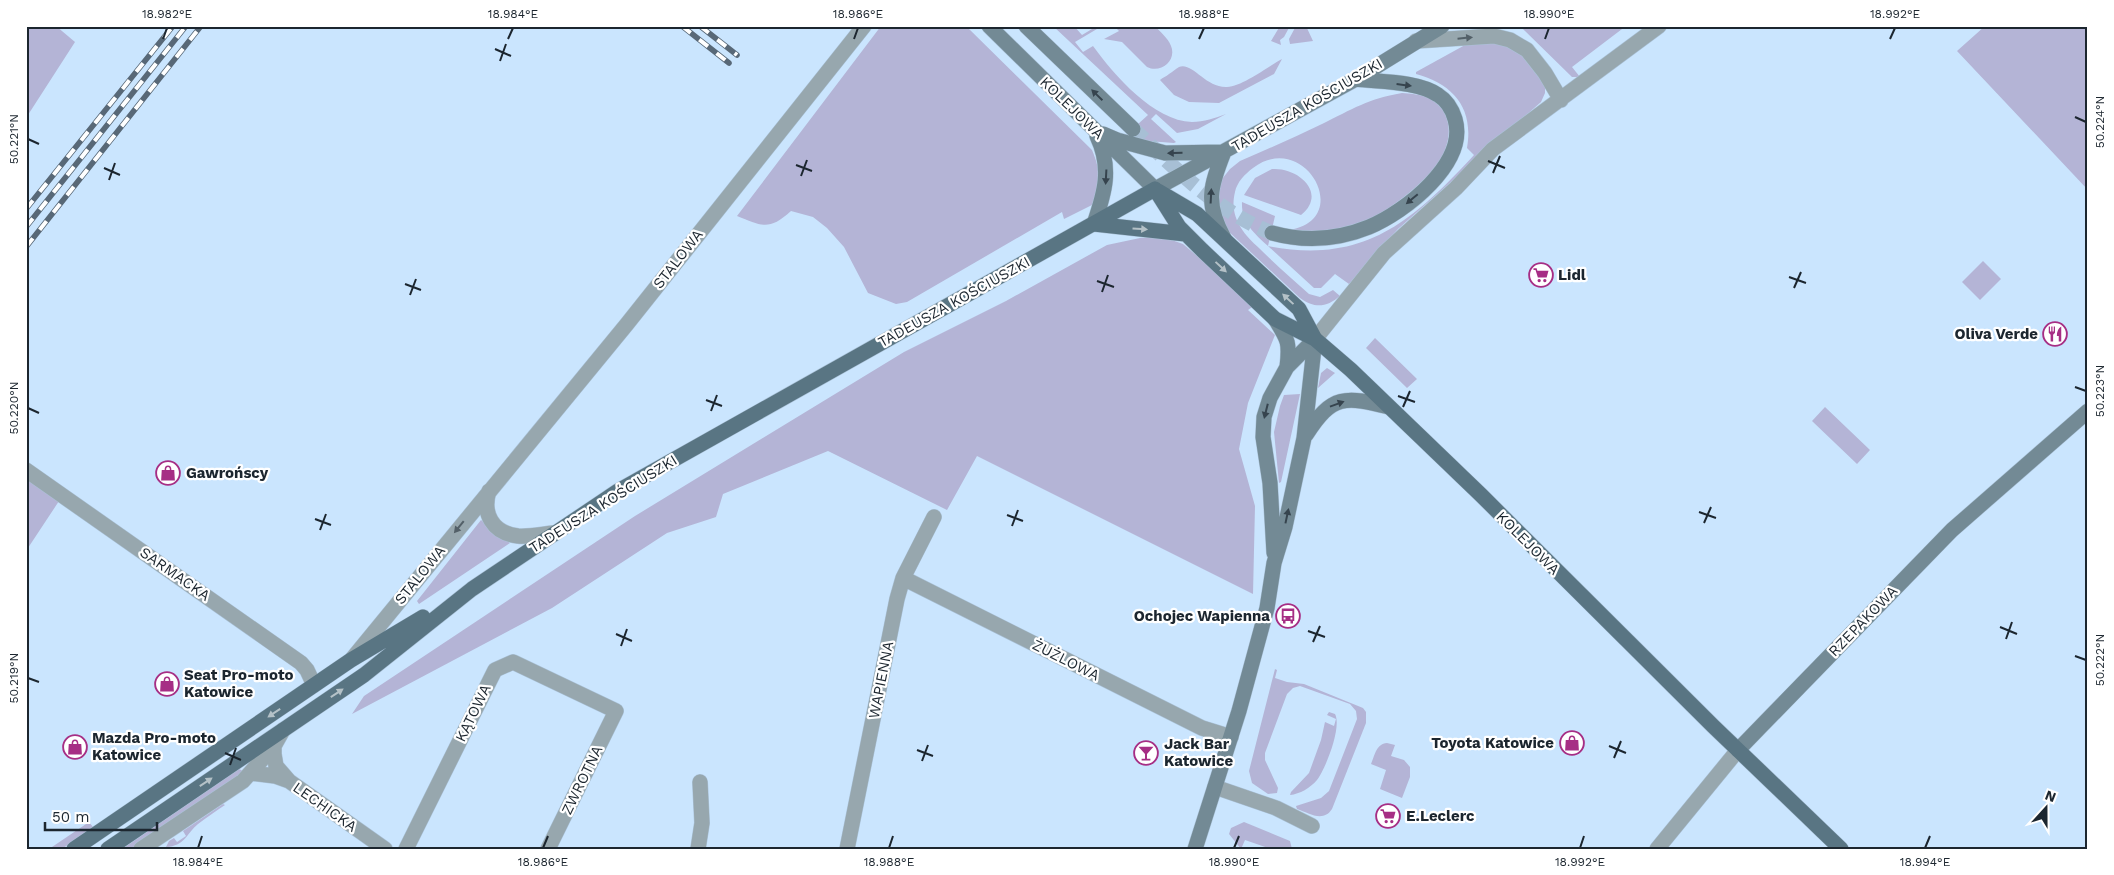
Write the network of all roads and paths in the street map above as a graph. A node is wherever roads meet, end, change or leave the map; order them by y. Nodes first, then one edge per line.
1 (864, 26) edge
2 (989, 26) edge
3 (1026, 26) edge
4 (1442, 26) edge
5 (1659, 26) edge
6 (1416, 41) junction
7 (1356, 79) junction
8 (1561, 100) junction
9 (1132, 129) tunnel mouth
10 (1095, 130) junction
11 (1224, 152) junction
12 (1156, 190) junction
13 (1094, 224) junction
14 (1272, 233) tunnel mouth
15 (1185, 234) junction
16 (1225, 240) junction
17 (1275, 318) junction
18 (1315, 339) junction
19 (1287, 367) junction
20 (1389, 407) junction
21 (2088, 412) edge
22 (1304, 438) junction
23 (26, 470) edge
24 (490, 489) junction
25 (934, 517) dead end
26 (553, 533) junction
27 (1274, 563) junction
28 (903, 578) junction
29 (472, 589) junction
30 (351, 660) junction
31 (314, 686) junction
32 (616, 711) joint
33 (283, 730) junction
34 (1231, 737) junction
35 (274, 746) junction
36 (1738, 750) junction
37 (251, 773) junction
38 (289, 781) junction
39 (700, 782) dead end
40 (1215, 787) junction
41 (1312, 826) dead end
42 (74, 849) edge
43 (108, 849) edge
44 (141, 849) edge
45 (385, 849) edge
46 (406, 849) edge
47 (548, 849) edge
48 (698, 849) edge
49 (847, 849) edge
50 (1195, 849) edge
51 (1657, 849) edge
52 (1841, 849) edge

1 - 24 street, STALOWA
2 - 10 street, KOLEJOWA
9 -> 3 street
4 - 6 street, TADEUSZA KOŚCIUSZKI
5 - 8 street
6 - 7 street, TADEUSZA KOŚCIUSZKI
6 -> 8 street
7 - 11 street, TADEUSZA KOŚCIUSZKI
7 -> 14 street
8 - 18 street
11 -> 10 street
10 - 12 street, KOLEJOWA
10 -> 13 street
11 - 12 street, TADEUSZA KOŚCIUSZKI
16 -> 11 street
12 - 13 main road, TADEUSZA KOŚCIUSZKI
12 - 15 main road, KOLEJOWA
12 - 16 main road, KOLEJOWA
13 -> 15 main road
13 - 26 main road, TADEUSZA KOŚCIUSZKI
15 -> 17 main road, KOLEJOWA
18 -> 16 main road, KOLEJOWA
17 - 18 main road, KOLEJOWA
17 - 19 street
18 - 19 street
18 - 20 main road, KOLEJOWA
18 - 22 street
19 -> 27 street
22 -> 20 street
20 - 36 main road, KOLEJOWA
21 - 36 street, RZEPAKOWA
27 -> 22 street
23 - 31 street, SARMACKA
24 - 26 street
24 -> 30 street, STALOWA
25 - 28 street, WAPIENNA
26 - 29 main road, TADEUSZA KOŚCIUSZKI
27 - 34 street
28 - 34 street, ŻUŻLOWA
28 - 49 street, WAPIENNA
29 - 30 main road, TADEUSZA KOŚCIUSZKI
33 -> 29 main road, TADEUSZA KOŚCIUSZKI
30 - 31 main road, TADEUSZA KOŚCIUSZKI
31 -> 42 main road, TADEUSZA KOŚCIUSZKI
32 - 46 street, KĄTOWA
32 - 47 street, ZWROTNA
33 - 35 street
43 -> 33 main road, TADEUSZA KOŚCIUSZKI
34 - 40 street
35 - 37 street
35 - 38 street, LECHICKA
36 - 51 street, RZEPAKOWA
36 - 52 main road, KOLEJOWA
37 - 38 street
37 - 44 street
38 - 45 street, LECHICKA
39 - 48 street
40 - 41 street
40 - 50 street

